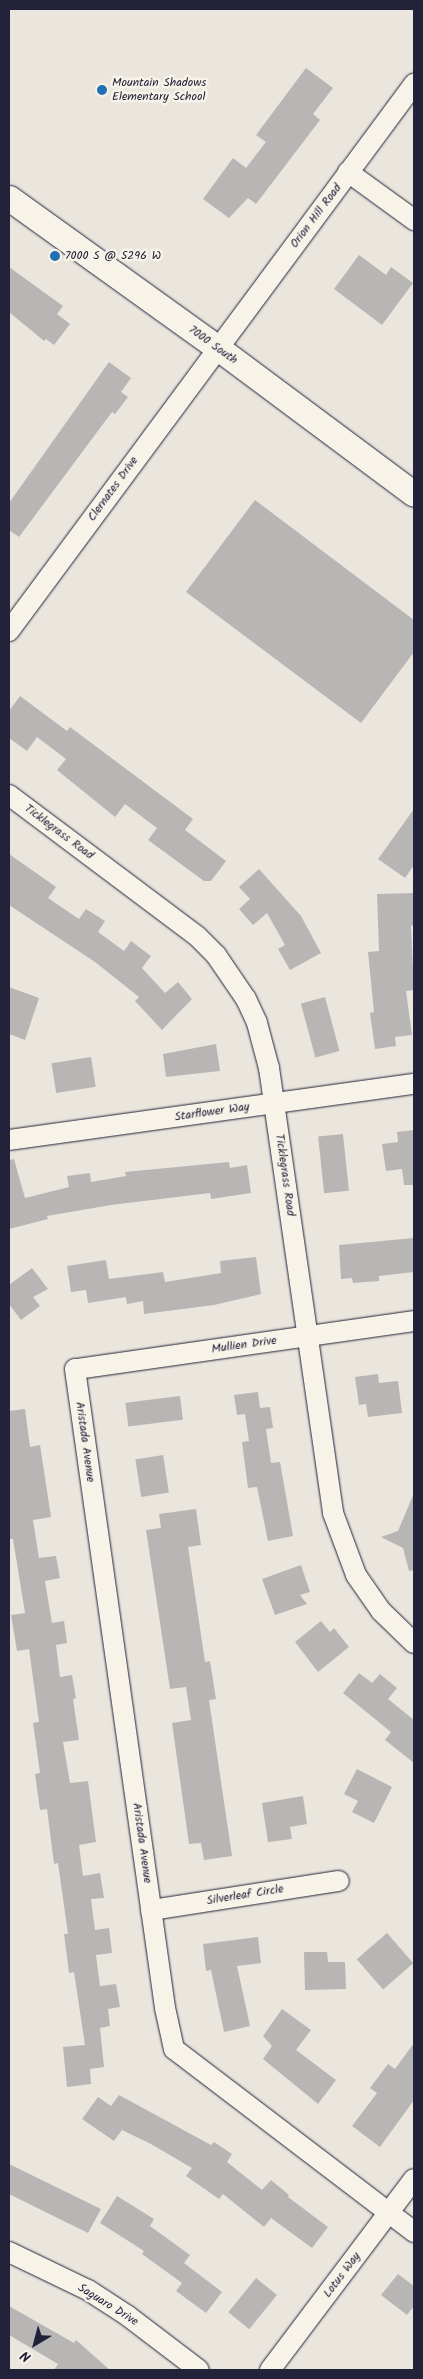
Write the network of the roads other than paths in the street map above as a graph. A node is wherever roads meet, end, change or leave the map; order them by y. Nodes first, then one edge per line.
1 (414, 84) edge
2 (348, 172) junction
3 (9, 198) edge
4 (414, 220) edge
5 (218, 348) junction
6 (414, 494) edge
7 (9, 630) edge
8 (9, 795) edge
9 (414, 1084) edge
10 (275, 1103) junction
11 (9, 1140) edge
12 (414, 1321) edge
13 (308, 1336) junction
14 (74, 1369) joint
15 (414, 1643) edge
16 (339, 1881) dead end
17 (151, 1910) junction
18 (414, 2179) edge
19 (389, 2213) junction
20 (414, 2232) edge
21 (9, 2252) edge
22 (199, 2370) edge
23 (270, 2370) edge

1 - 2 street, Orion Hill Road
2 - 4 street
2 - 5 street, Orion Hill Road
3 - 5 street, 7000 South
5 - 6 street, 7000 South
5 - 7 street, Clernates Drive
8 - 10 street, Ticklegrass Road
9 - 10 street, Starflower Way
10 - 11 street, Starflower Way
10 - 13 street, Ticklegrass Road
12 - 13 street, Mullien Drive
13 - 14 street, Mullien Drive
13 - 15 street, Ticklegrass Road
14 - 17 street, Aristada Avenue
16 - 17 street, Silverleaf Circle
17 - 19 street, Aristada Avenue
18 - 19 street, Lotus Way
19 - 20 street, Aristada Avenue
19 - 23 street, Lotus Way
21 - 22 street, Saguaro Drive

